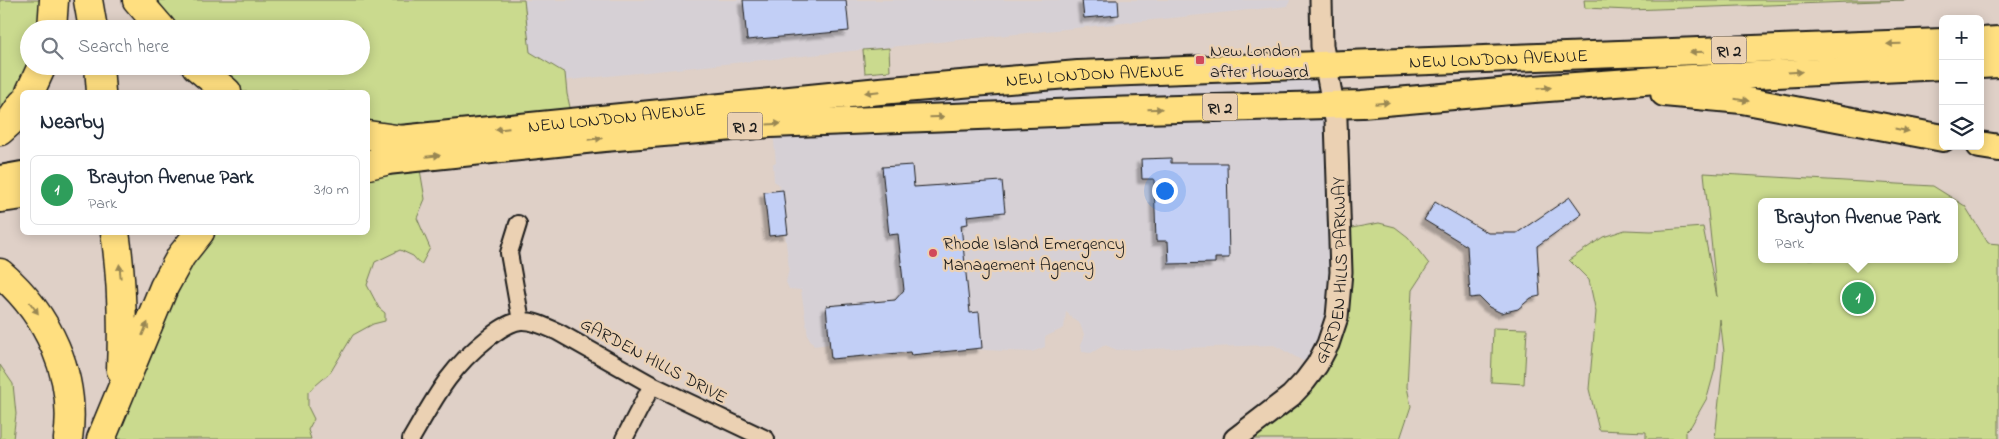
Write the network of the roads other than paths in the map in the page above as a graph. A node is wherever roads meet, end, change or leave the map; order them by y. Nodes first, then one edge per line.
1 (54, 0) edge
2 (88, 0) edge
3 (137, 0) edge
4 (1321, 0) edge
5 (53, 20) edge
6 (91, 20) edge
7 (154, 20) edge
8 (1999, 40) edge
9 (1984, 41) edge
10 (1939, 42) edge
11 (1999, 64) edge
12 (1326, 65) junction
13 (1984, 65) edge
14 (1939, 66) edge
15 (38, 75) edge
16 (100, 75) edge
17 (207, 75) edge
18 (1589, 84) junction
19 (31, 90) edge
20 (101, 90) edge
21 (225, 90) edge
22 (1333, 104) junction
23 (20, 107) edge
24 (0, 131) edge
25 (370, 136) edge
26 (1939, 137) edge
27 (403, 140) junction
28 (1984, 146) edge
29 (1999, 148) edge
30 (372, 158) edge
31 (20, 176) edge
32 (0, 179) edge
33 (20, 196) edge
34 (0, 199) edge
35 (518, 224) dead end
36 (115, 235) edge
37 (198, 235) edge
38 (0, 273) edge
39 (521, 321) junction
40 (652, 385) junction
41 (120, 389) junction
42 (68, 439) edge
43 (101, 439) edge
44 (411, 439) edge
45 (624, 439) edge
46 (766, 439) edge
47 (1235, 439) edge

1 - 5 highway
2 - 6 highway
3 - 7 highway
4 - 12 street, GARDEN HILLS PARKWAY
8 - 9 main road
10 -> 12 main road, NEW LONDON AVENUE / RI 2
11 - 13 main road
12 - 22 street, GARDEN HILLS PARKWAY
12 -> 27 main road, NEW LONDON AVENUE / RI 2
18 -> 14 main road, NEW LONDON AVENUE / RI 2
15 - 19 highway
16 - 20 highway
17 - 21 highway
22 -> 18 main road, NEW LONDON AVENUE / RI 2
18 -> 26 main road
30 -> 22 main road, NEW LONDON AVENUE / RI 2
22 - 47 street, GARDEN HILLS PARKWAY
23 - 24 highway
25 - 27 highway
27 - 30 main road, NEW LONDON AVENUE / RI 2
28 - 29 main road
31 - 32 main road
33 - 34 main road
35 - 39 street
41 -> 36 highway
41 -> 37 highway
38 -> 42 highway
39 - 40 street, GARDEN HILLS DRIVE
39 - 44 street
40 - 45 street
40 - 46 street, GARDEN HILLS DRIVE
41 - 43 highway

